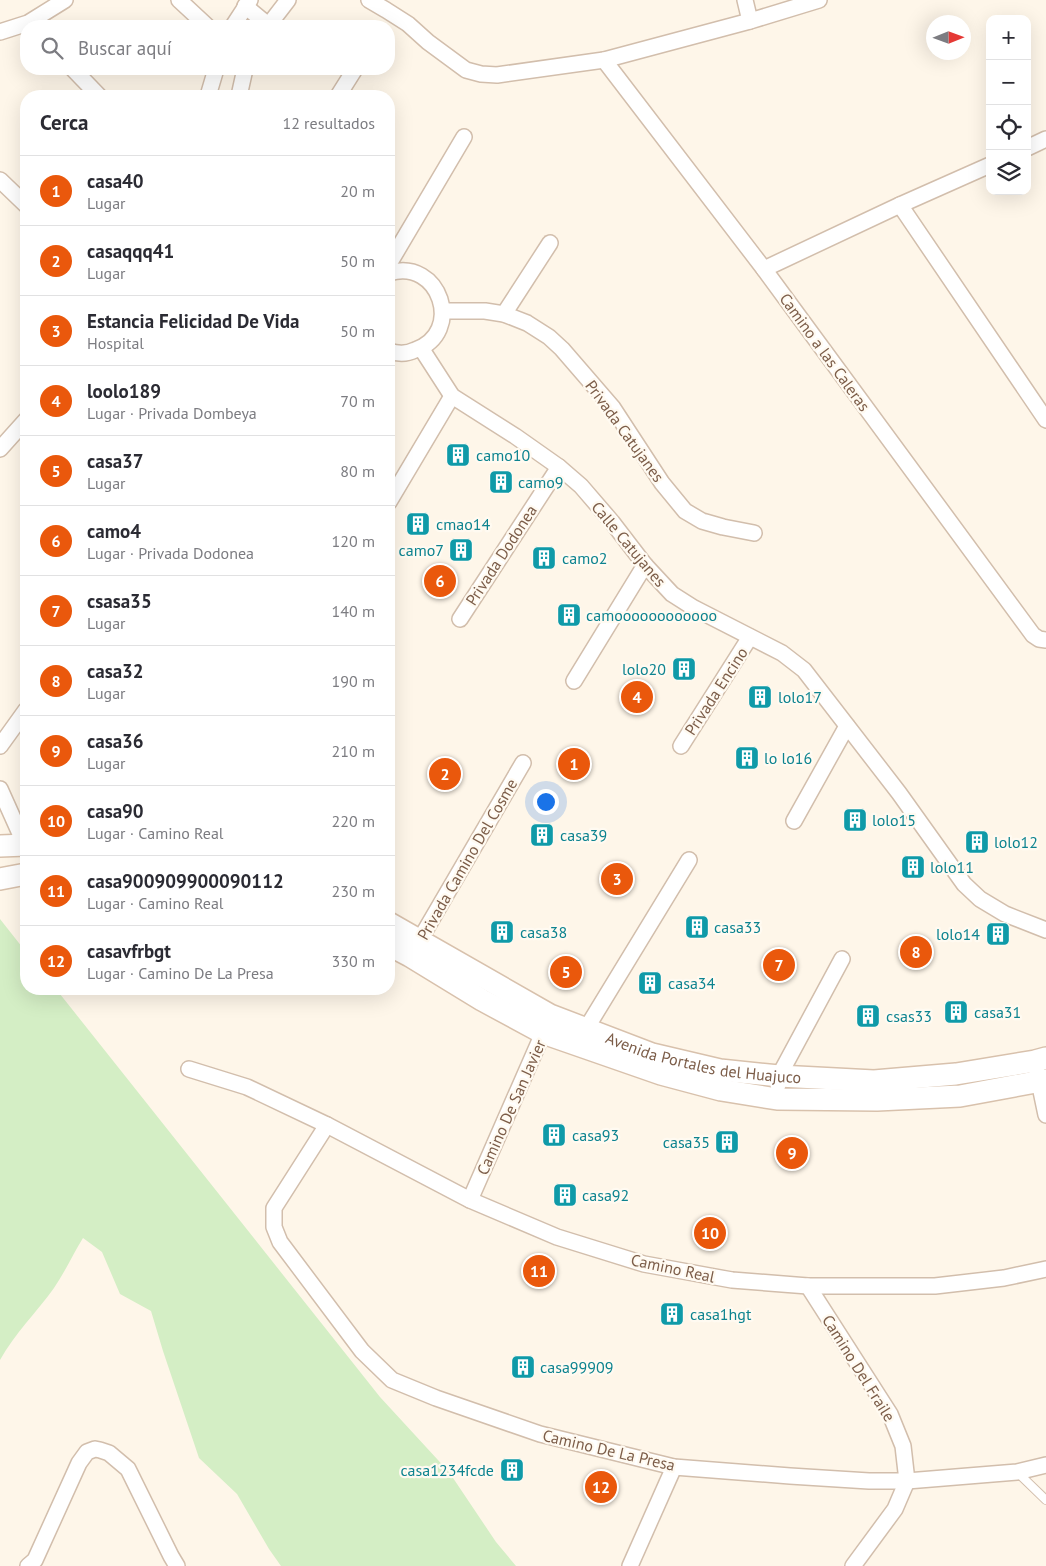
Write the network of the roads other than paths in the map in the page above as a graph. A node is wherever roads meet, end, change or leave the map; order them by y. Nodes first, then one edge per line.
1 (65, 0) edge
2 (179, 0) edge
3 (288, 0) edge
4 (368, 0) edge
5 (745, 0) edge
6 (819, 0) edge
7 (248, 3) edge
8 (36, 20) edge
9 (201, 20) edge
10 (237, 20) edge
11 (263, 20) edge
12 (273, 20) edge
13 (750, 21) junction
14 (20, 27) edge
15 (0, 32) edge
16 (604, 60) junction
17 (78, 75) edge
18 (214, 75) edge
19 (244, 75) edge
20 (351, 75) edge
21 (93, 90) edge
22 (210, 90) edge
23 (241, 90) edge
24 (342, 90) edge
25 (464, 137) dead end
26 (1046, 139) edge
27 (1031, 146) edge
28 (986, 167) edge
29 (0, 180) edge
30 (20, 199) edge
31 (900, 205) junction
32 (550, 243) dead end
33 (395, 254) edge
34 (764, 270) junction
35 (395, 271) edge
36 (443, 311) junction
37 (504, 314) junction
38 (421, 348) junction
39 (395, 353) edge
40 (452, 396) junction
41 (1046, 420) edge
42 (20, 427) edge
43 (0, 449) edge
44 (559, 467) junction
45 (395, 492) edge
46 (754, 532) dead end
47 (645, 566) junction
48 (460, 619) dead end
49 (750, 637) junction
50 (1046, 640) edge
51 (574, 681) dead end
52 (20, 718) edge
53 (846, 726) junction
54 (0, 746) edge
55 (680, 746) dead end
56 (523, 763) dead end
57 (0, 789) edge
58 (794, 821) dead end
59 (20, 833) edge
60 (0, 846) edge
61 (20, 846) edge
62 (689, 860) dead end
63 (20, 875) edge
64 (0, 879) edge
65 (395, 929) edge
66 (1046, 930) edge
67 (395, 946) edge
68 (415, 948) junction
69 (842, 959) dead end
70 (547, 1024) junction
71 (582, 1037) junction
72 (1040, 1059) edge
73 (189, 1069) dead end
74 (779, 1076) junction
75 (1042, 1081) edge
76 (777, 1098) junction
77 (1046, 1115) edge
78 (327, 1126) junction
79 (470, 1200) junction
80 (1046, 1268) edge
81 (808, 1286) junction
82 (1046, 1465) edge
83 (674, 1467) junction
84 (1017, 1472) junction
85 (907, 1481) junction
86 (1046, 1500) edge
87 (33, 1564) edge
88 (177, 1566) edge
89 (630, 1566) edge
90 (853, 1566) edge

1 - 8 street
2 - 9 street
3 - 12 street
4 - 16 street
5 - 13 street
6 - 13 street
7 - 10 street
7 - 11 street
13 - 16 street
14 - 15 street
16 - 34 street, Camino a las Caleras
17 - 21 street
18 - 22 street
19 - 23 street
20 - 24 street
25 - 33 street
26 - 27 street
28 - 31 street
29 - 30 street
31 - 34 street
31 - 41 street
32 - 37 street
34 - 50 street, Camino a las Caleras
35 - 36 street
36 - 37 street, Privada Catujanes
36 - 38 street
37 - 46 street, Privada Catujanes
38 - 39 street
38 - 40 street, Calle Catujanes
40 - 44 street, Calle Catujanes
40 - 45 street
42 - 43 street
44 - 47 street, Calle Catujanes
44 - 48 street, Privada Dodonea
47 - 49 street, Calle Catujanes
47 - 51 street
49 - 53 street, Calle Catujanes
49 - 55 street, Privada Encino
52 - 54 street
53 - 58 street
53 - 66 street
56 - 68 street, Privada Camino Del Cosme
57 - 59 street
60 - 61 street
62 - 71 street
63 - 64 street
65 - 68 street, Avenida Portales del Huajuco
67 - 68 street, Avenida Portales del Huajuco
68 - 70 street, Avenida Portales del Huajuco
69 - 74 street
70 - 71 street, Avenida Portales del Huajuco
70 - 79 street, Camino De San Javier
71 - 74 street, Avenida Portales del Huajuco
71 - 76 street, Avenida Portales del Huajuco
72 - 74 street, Avenida Portales del Huajuco
72 - 75 street
73 - 78 street, Camino Real
74 - 76 street
75 - 76 street, Avenida Portales del Huajuco
75 - 77 street
78 - 79 street, Camino Real
78 - 83 street, Camino De La Presa
79 - 81 street, Camino Real
80 - 81 street, Camino Real
81 - 85 street, Camino Del Fraile
82 - 84 street, Camino De La Presa
83 - 85 street, Camino De La Presa
83 - 89 street
84 - 85 street, Camino De La Presa
84 - 86 lane
85 - 90 street
87 - 88 street

